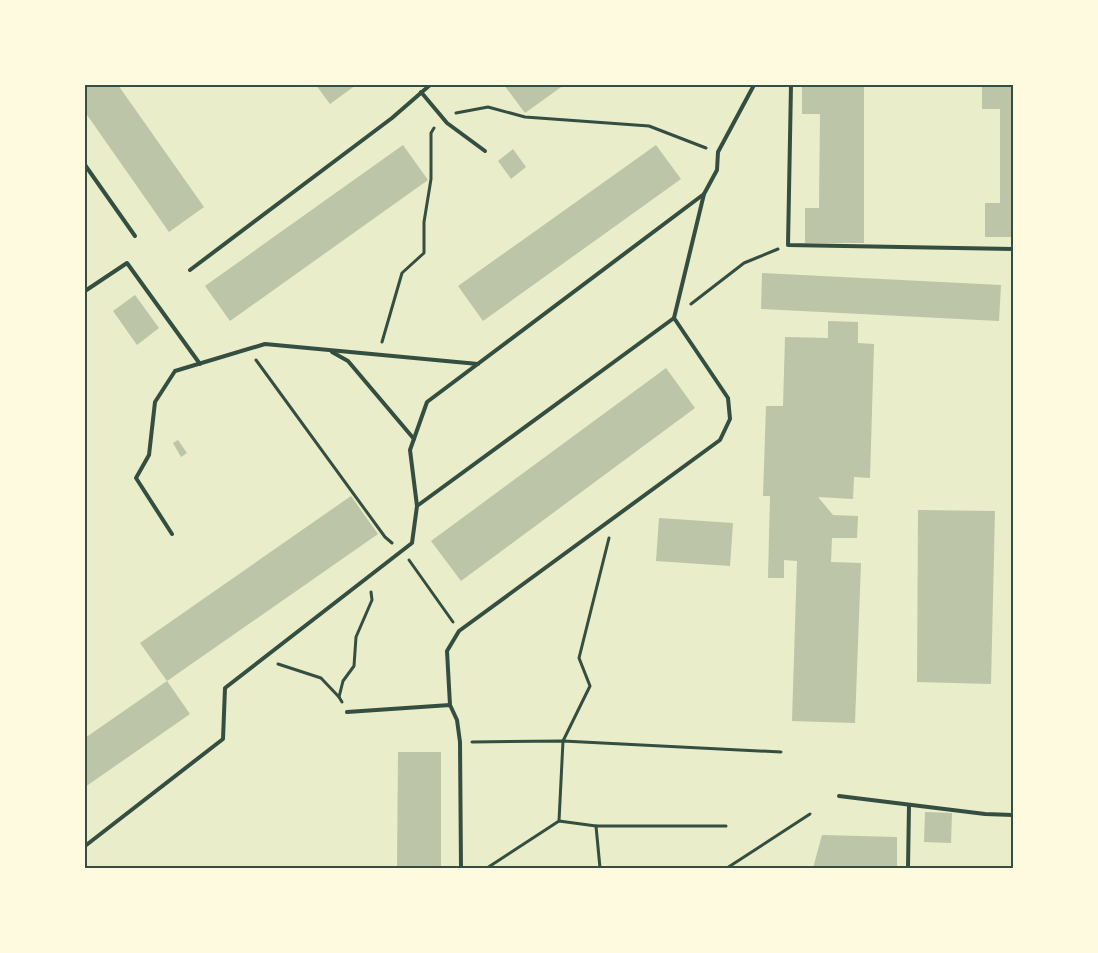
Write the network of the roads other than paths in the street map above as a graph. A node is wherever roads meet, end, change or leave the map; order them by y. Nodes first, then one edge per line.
1 (430, 85) edge
2 (754, 85) edge
3 (791, 85) edge
4 (421, 92) junction
5 (485, 152) dead end
6 (85, 165) edge
7 (704, 194) junction
8 (135, 236) dead end
9 (1013, 249) edge
10 (190, 270) dead end
11 (85, 291) edge
12 (674, 318) junction
13 (330, 350) junction
14 (200, 364) junction
15 (478, 364) junction
16 (414, 439) junction
17 (417, 506) junction
18 (172, 534) dead end
19 (450, 705) junction
20 (347, 712) road end
21 (839, 796) dead end
22 (909, 805) junction
23 (1013, 815) edge
24 (85, 846) edge
25 (461, 868) edge
26 (908, 868) edge

1 - 4 lane
2 - 7 lane
3 - 9 lane
4 - 5 lane
4 - 10 lane
6 - 8 lane
7 - 12 lane
7 - 15 lane
11 - 14 lane
12 - 17 lane
12 - 19 lane
13 - 14 lane
13 - 15 lane
13 - 16 lane
14 - 18 lane
15 - 16 lane
16 - 17 lane
17 - 24 lane
19 - 20 lane
19 - 25 lane
21 - 22 lane
22 - 23 lane
22 - 26 lane

